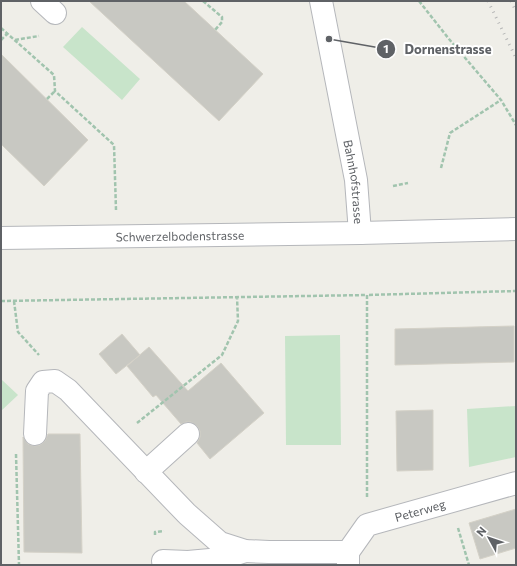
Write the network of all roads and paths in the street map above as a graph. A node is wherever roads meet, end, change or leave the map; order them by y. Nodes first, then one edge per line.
1 (203, 1) edge
2 (321, 1) edge
3 (419, 1) edge
4 (1, 28) edge
5 (215, 30) dead end
6 (7, 34) junction
7 (1, 40) edge
8 (54, 91) junction
9 (47, 99) dead end
10 (501, 100) junction
11 (516, 125) edge
12 (441, 168) dead end
13 (408, 183) dead end
14 (393, 186) dead end
15 (116, 210) dead end
16 (516, 229) edge
17 (360, 233) junction
18 (1, 238) edge
19 (516, 291) edge
20 (367, 295) junction
21 (237, 297) junction
22 (1, 301) edge
23 (14, 301) junction
24 (68, 390) junction
25 (35, 434) dead end
26 (188, 434) dead end
27 (116, 440) junction
28 (16, 448) dead end
29 (146, 472) junction
30 (460, 482) dead end
31 (516, 483) edge
32 (449, 501) junction
33 (367, 525) junction
34 (245, 551) junction
35 (348, 558) edge
36 (163, 561) dead end
37 (19, 565) edge
38 (469, 565) edge

1 - 5 path
2 - 17 street, Bahnhofstrasse
3 - 10 path
4 - 6 path
6 - 7 path
6 - 8 path
8 - 9 path
8 - 15 path
10 - 11 path
10 - 12 path
13 - 14 path
16 - 17 street, Bahnhofstrasse
17 - 18 street, Schwerzelbodenstrasse
19 - 20 path
20 - 21 path
20 - 33 path
21 - 23 path
21 - 27 path
22 - 23 path
23 - 24 path
24 - 25 street
24 - 27 street
26 - 29 street
27 - 29 street
28 - 37 path
29 - 34 street
30 - 33 street
31 - 32 street, Peterweg
32 - 33 street, Peterweg
32 - 38 path
33 - 35 street
34 - 35 street
34 - 36 street

